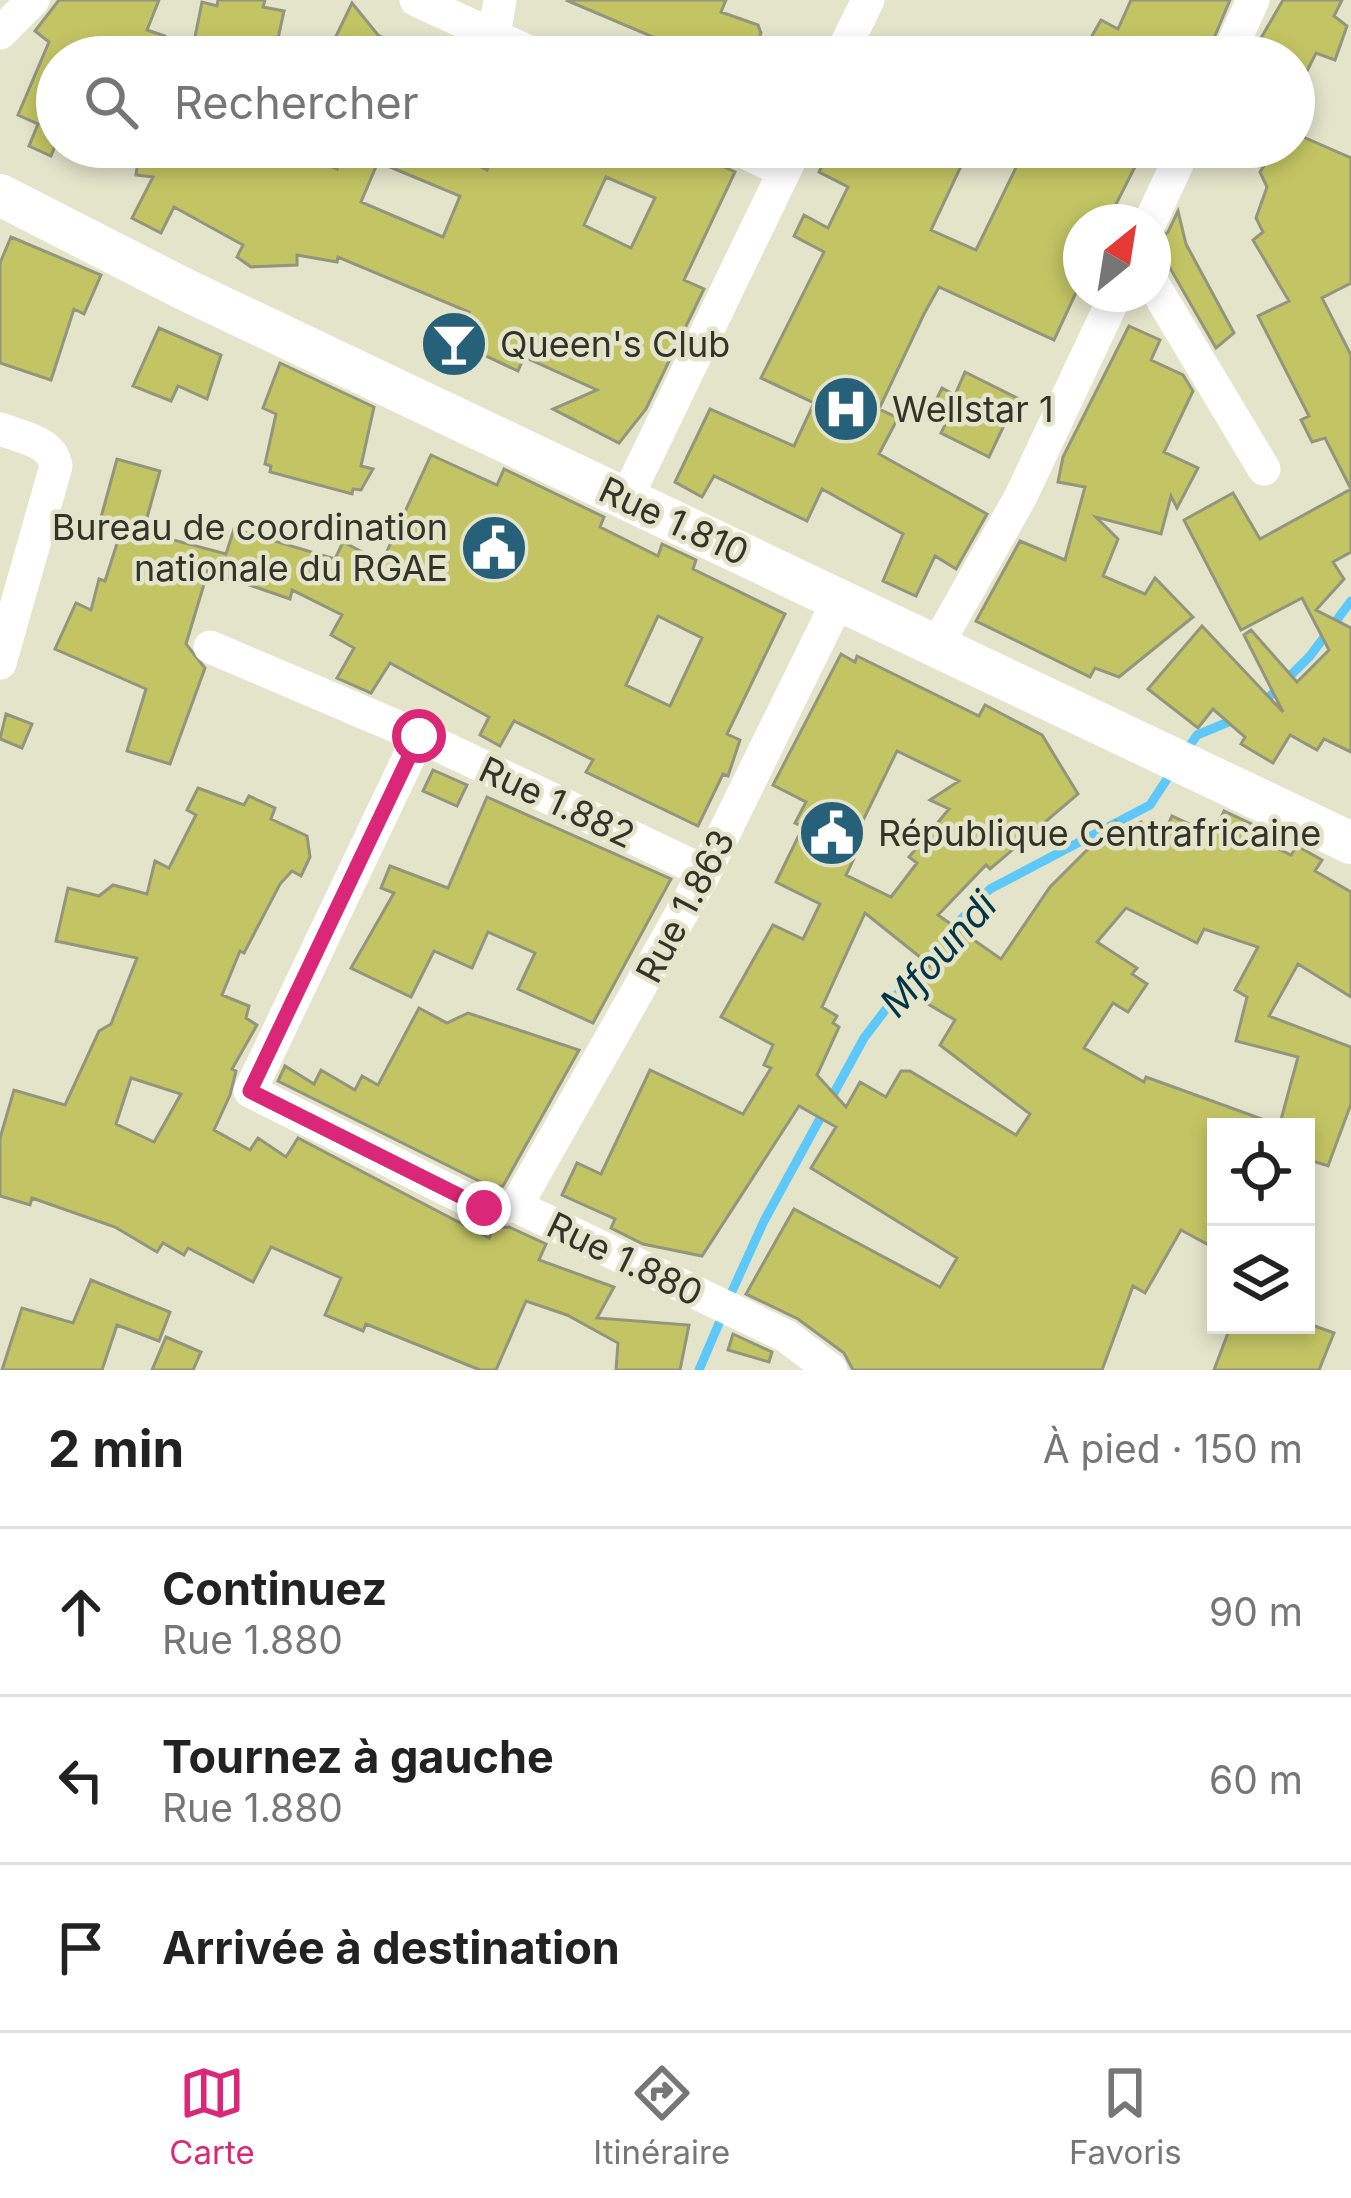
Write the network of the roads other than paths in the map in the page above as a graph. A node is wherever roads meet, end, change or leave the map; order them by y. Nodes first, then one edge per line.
1 (33, 0) edge
2 (416, 0) edge
3 (500, 0) edge
4 (868, 0) edge
5 (1253, 0) edge
6 (0, 33) edge
7 (494, 35) joint
8 (850, 36) edge
9 (1237, 36) edge
10 (786, 168) edge
11 (1174, 168) edge
12 (0, 195) edge
13 (1158, 204) edge
14 (1108, 312) edge
15 (1170, 312) edge
16 (0, 429) edge
17 (1264, 469) dead end
18 (626, 499) junction
19 (838, 598) junction
20 (210, 647) dead end
21 (936, 647) junction
22 (0, 663) edge
23 (419, 736) junction
24 (1351, 843) edge
25 (705, 872) junction
26 (516, 1206) junction
27 (831, 1370) edge

1 - 6 street
2 - 7 street
3 - 7 street
4 - 8 street
5 - 9 street
10 - 18 street
11 - 13 street
12 - 18 street, Rue 1.810
14 - 21 street
15 - 17 street
16 - 22 street
18 - 19 street, Rue 1.810
19 - 21 street, Rue 1.810
19 - 25 street, Rue 1.863
20 - 23 street, Rue 1.882
21 - 24 street, Rue 1.810
23 - 25 street, Rue 1.882
23 - 26 street, Rue 1.880
25 - 26 street, Rue 1.863
26 - 27 street, Rue 1.880

